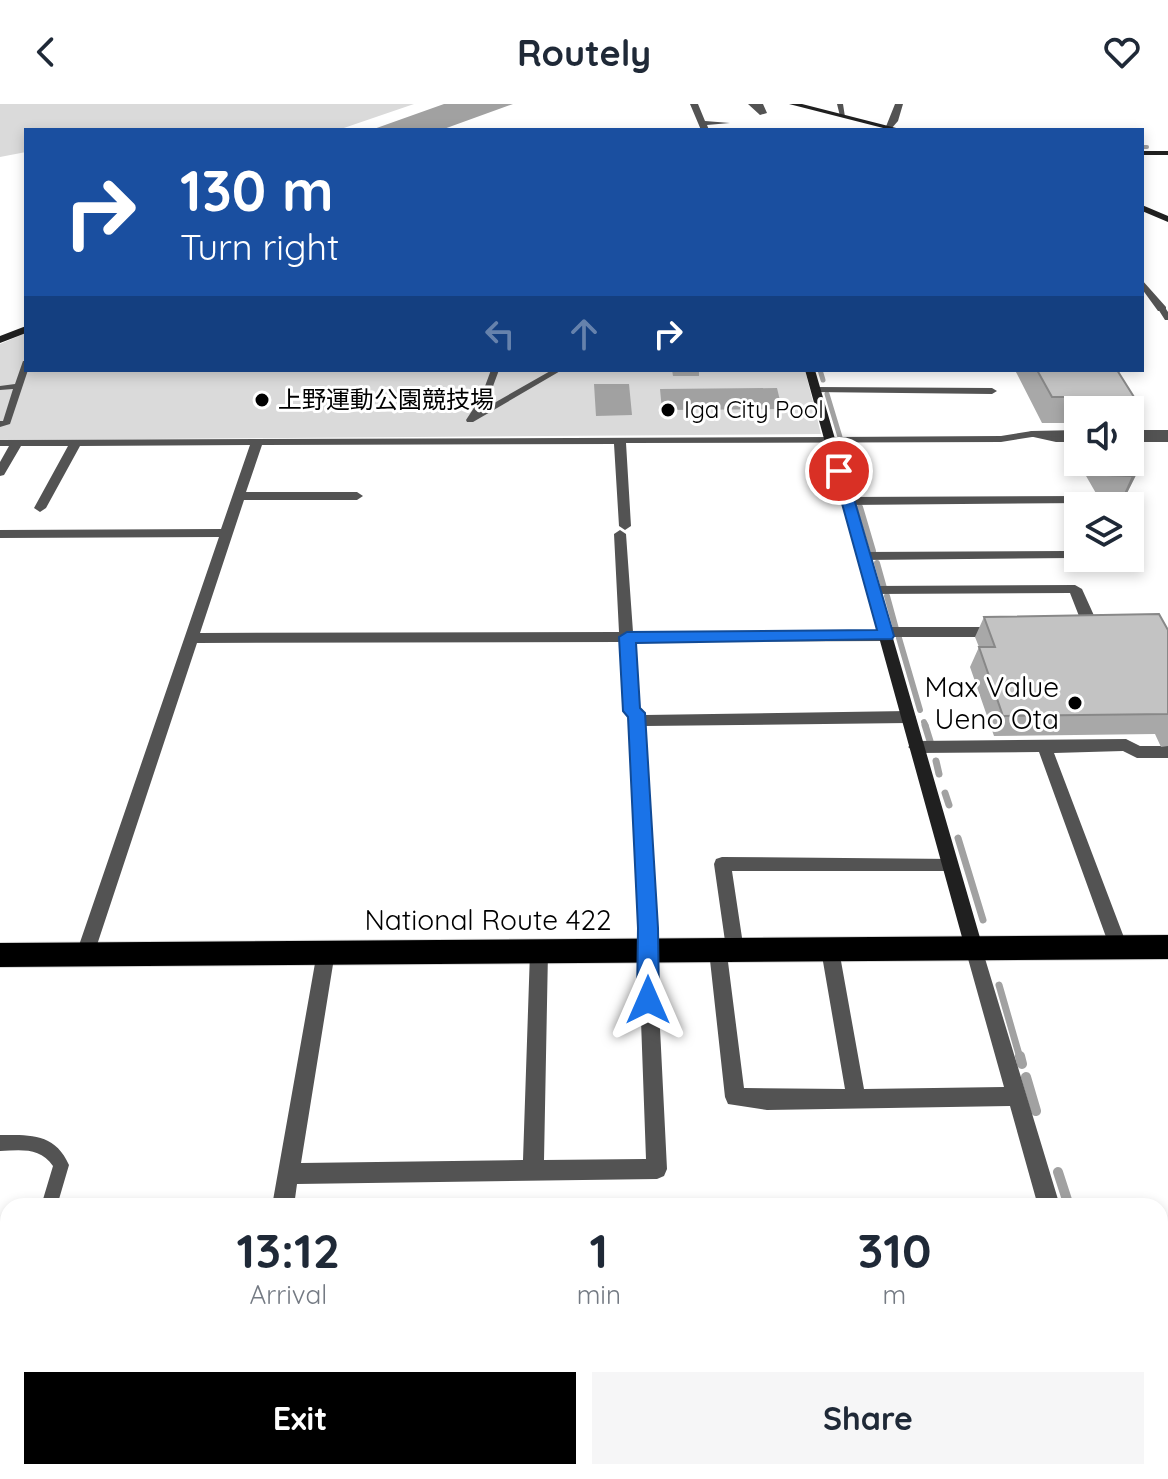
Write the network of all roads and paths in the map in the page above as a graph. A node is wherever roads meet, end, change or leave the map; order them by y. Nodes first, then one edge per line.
1 (694, 104) edge
2 (752, 104) edge
3 (759, 104) edge
4 (793, 104) edge
5 (840, 104) edge
6 (899, 104) edge
7 (843, 116) junction
8 (726, 123) dead end
9 (704, 126) edge
10 (888, 127) junction
11 (892, 128) edge
12 (1144, 153) edge
13 (1168, 153) edge
14 (1144, 209) edge
15 (1168, 219) edge
16 (1144, 285) edge
17 (1144, 309) edge
18 (1166, 312) edge
19 (24, 330) edge
20 (0, 340) edge
21 (24, 370) edge
22 (494, 372) edge
23 (554, 372) edge
24 (811, 372) edge
25 (19, 386) junction
26 (0, 388) edge
27 (816, 390) junction
28 (992, 391) dead end
29 (0, 424) edge
30 (1168, 433) edge
31 (1064, 435) edge
32 (1144, 435) edge
33 (1144, 437) edge
34 (1168, 439) edge
35 (620, 440) junction
36 (831, 440) junction
37 (257, 442) junction
38 (0, 443) edge
39 (17, 443) junction
40 (76, 443) junction
41 (0, 472) edge
42 (238, 496) junction
43 (357, 496) dead end
44 (1064, 500) edge
45 (847, 501) junction
46 (40, 508) dead end
47 (227, 533) junction
48 (0, 534) edge
49 (1064, 555) edge
50 (863, 556) junction
51 (873, 590) junction
52 (1020, 631) edge
53 (1079, 631) edge
54 (886, 634) junction
55 (627, 637) junction
56 (191, 638) junction
57 (908, 717) junction
58 (637, 721) junction
59 (1053, 746) junction
60 (916, 747) junction
61 (1168, 752) edge
62 (949, 864) junction
63 (1168, 947) edge
64 (974, 948) junction
65 (1119, 948) junction
66 (830, 950) junction
67 (727, 951) junction
68 (326, 952) junction
69 (539, 952) junction
70 (649, 952) junction
71 (85, 954) junction
72 (0, 955) edge
73 (1018, 1096) junction
74 (856, 1098) junction
75 (0, 1143) edge
76 (533, 1171) junction
77 (289, 1174) junction
78 (51, 1198) edge
79 (284, 1198) edge
80 (1047, 1198) edge

1 - 9 street
2 - 3 street
4 - 7 street
5 - 7 lane
6 - 10 street
7 - 10 street
8 - 9 street
10 - 11 street
12 - 13 street
14 - 15 street
16 - 18 street
17 - 18 street
19 - 20 street
21 - 25 lane
22 - 23 lane
24 - 27 street
25 - 26 lane
25 - 29 lane
27 - 28 street
27 - 36 street
30 - 32 street
31 - 36 street
33 - 34 lane
35 - 36 street
35 - 37 street
35 - 55 street
36 - 45 street
37 - 40 street
37 - 42 street
38 - 39 street
39 - 40 street
39 - 41 street
40 - 46 street
42 - 43 street
42 - 47 street
44 - 45 street
45 - 50 street
47 - 48 street
47 - 56 street
49 - 50 street
50 - 51 street
51 - 53 street
51 - 54 street
52 - 54 street
54 - 55 street
54 - 57 street
55 - 56 street
55 - 58 street
56 - 71 street
57 - 58 street
57 - 60 street
58 - 70 street
59 - 60 street
59 - 61 street
59 - 65 street
60 - 62 street
62 - 64 street
62 - 67 street
63 - 65 highway, National Route 422
64 - 65 highway, National Route 422
64 - 66 highway, National Route 422
64 - 73 street
66 - 67 highway, National Route 422
66 - 74 street
67 - 70 highway, National Route 422
67 - 74 street
68 - 69 highway, National Route 422
68 - 71 highway, National Route 422
68 - 77 street
69 - 70 highway, National Route 422
69 - 76 street
70 - 76 street
71 - 72 highway, National Route 422
73 - 74 street
73 - 80 street
75 - 78 lane
76 - 77 street
77 - 79 street

